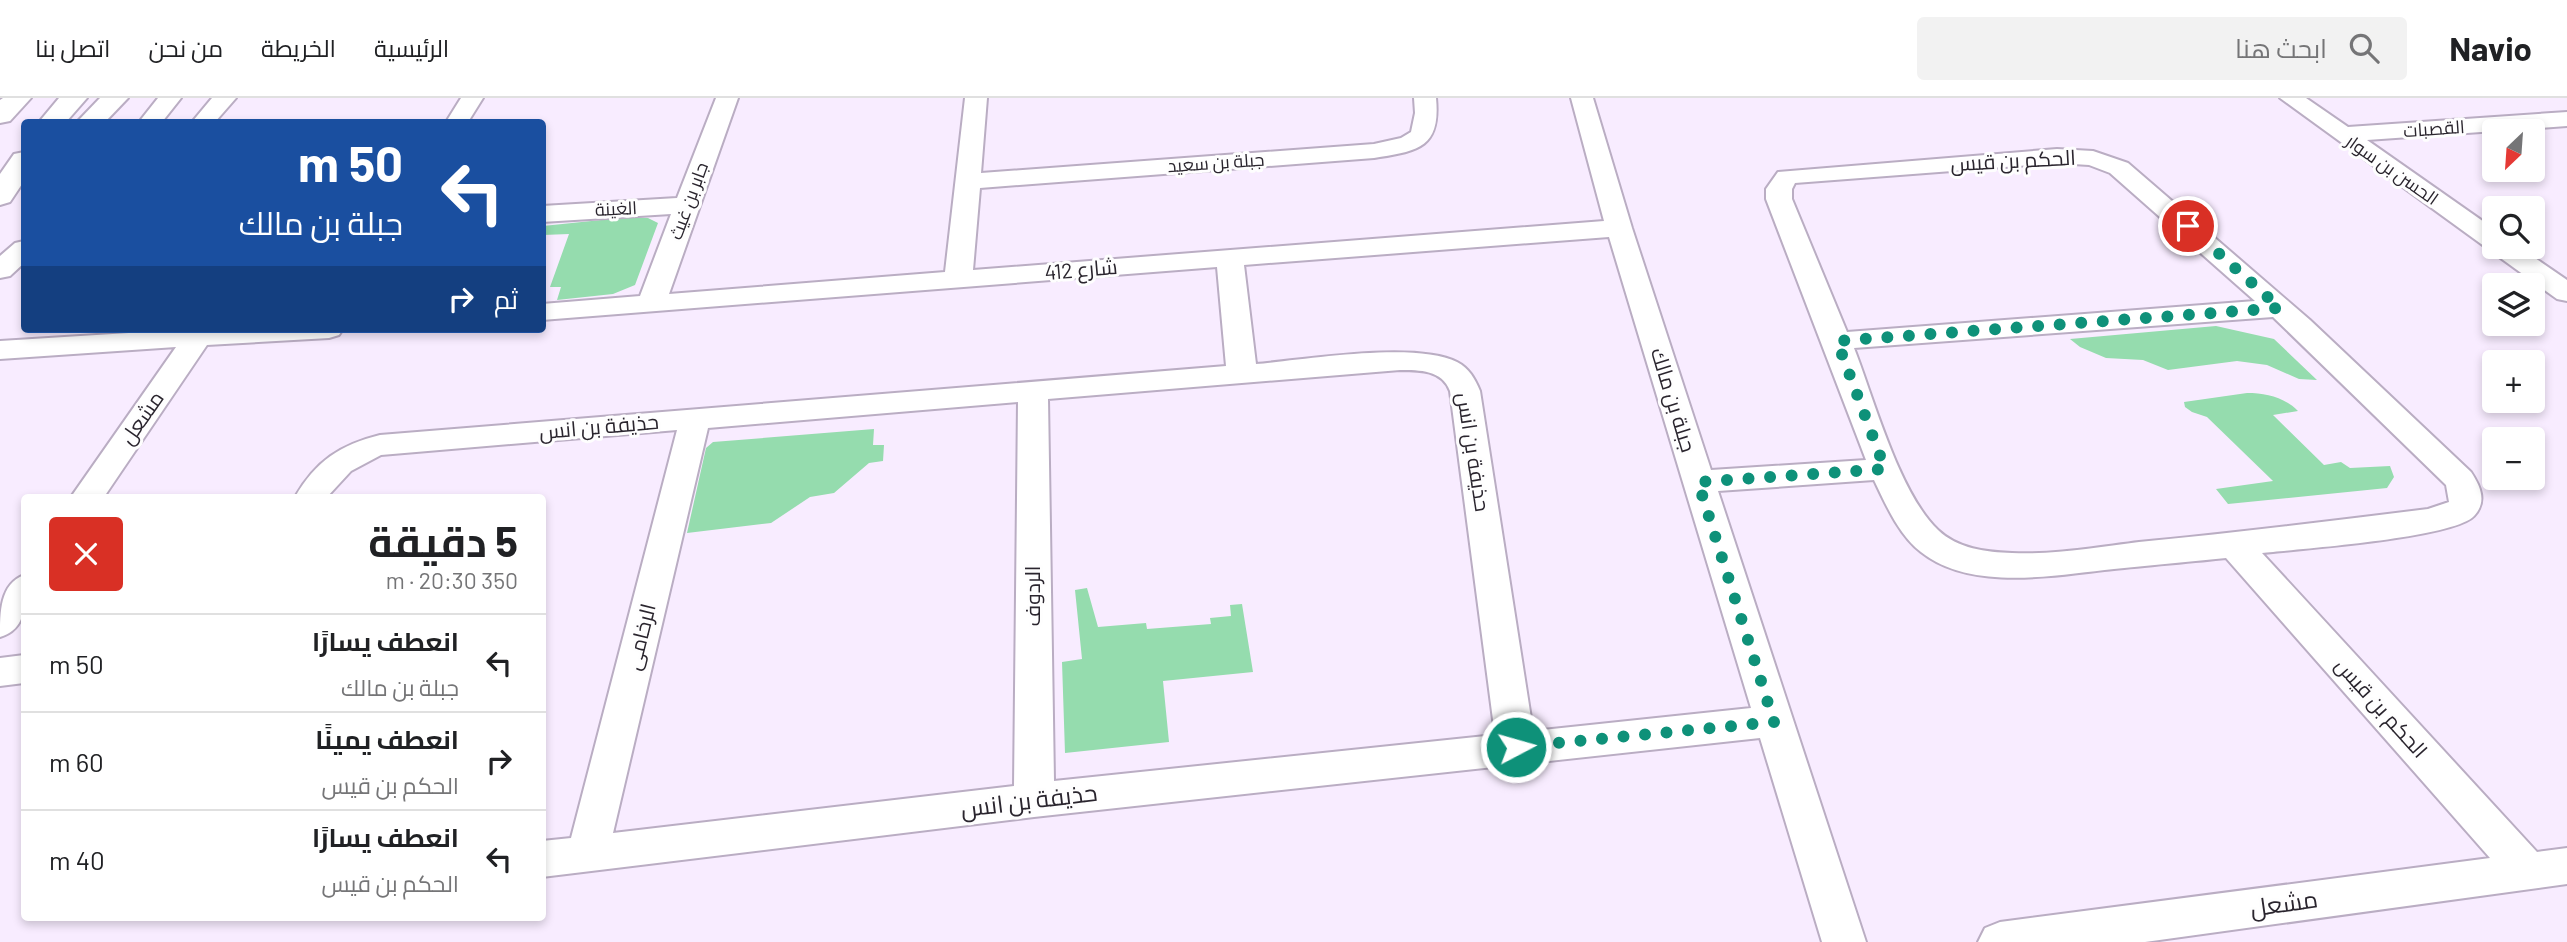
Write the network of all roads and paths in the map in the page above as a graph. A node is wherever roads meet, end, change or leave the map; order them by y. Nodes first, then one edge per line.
1 (19, 98) edge
2 (74, 98) edge
3 (115, 98) edge
4 (170, 98) edge
5 (225, 98) edge
6 (472, 98) edge
7 (727, 98) edge
8 (976, 98) edge
9 (1425, 98) edge
10 (1582, 98) edge
11 (2291, 98) edge
12 (0, 115) edge
13 (55, 119) edge
14 (93, 119) edge
15 (152, 119) edge
16 (206, 119) edge
17 (459, 119) edge
18 (2567, 119) edge
19 (2343, 135) junction
20 (21, 165) edge
21 (21, 181) edge
22 (968, 181) junction
23 (0, 198) edge
24 (689, 205) junction
25 (546, 214) edge
26 (1619, 228) junction
27 (2482, 233) edge
28 (21, 252) edge
29 (1230, 258) junction
30 (2519, 259) edge
31 (0, 270) edge
32 (958, 280) junction
33 (2567, 293) edge
34 (651, 304) junction
35 (2280, 308) junction
36 (546, 312) edge
37 (281, 333) edge
38 (196, 340) junction
39 (1837, 341) junction
40 (0, 350) edge
41 (1242, 374) junction
42 (1033, 393) junction
43 (695, 419) junction
44 (1885, 469) junction
45 (1698, 482) junction
46 (90, 494) edge
47 (312, 494) edge
48 (2234, 545) junction
49 (21, 592) edge
50 (0, 624) edge
51 (21, 669) edge
52 (0, 672) edge
53 (1774, 722) junction
54 (1516, 747) junction
55 (1034, 800) junction
56 (587, 854) junction
57 (546, 859) edge
58 (2548, 869) edge
59 (1844, 942) edge
60 (2000, 942) edge

1 - 12 main road
2 - 13 main road
3 - 14 main road
4 - 15 street
5 - 16 street
6 - 17 street
7 - 24 street, جابر بن غيث
8 - 22 street
9 - 22 street, جبلة بن سعيد
10 - 26 street, جبلة بن مالك
11 - 19 street, الحسن بن سوار
18 - 19 street, القصبات
19 - 27 street, الحسن بن سوار
20 - 23 main road
21 - 23 main road
22 - 32 street
24 - 25 street, الغينة
24 - 34 street, جابر بن غيث
26 - 29 street, شارع 412
26 - 45 street, جبلة بن مالك
28 - 31 street
29 - 32 street, شارع 412
29 - 41 street
30 - 33 street
32 - 34 street, شارع 412
34 - 36 street, شارع 412
35 - 39 street
35 - 39 street, الحكم بن قيس
35 - 48 street, الحكم بن قيس
37 - 38 street
38 - 40 street
38 - 46 street, مشعل
39 - 44 street, الحكم بن قيس
41 - 42 street, حذيفة بن انس
41 - 54 street, حذيفة بن انس
42 - 43 street, حذيفة بن انس
42 - 55 street, الردوف
43 - 47 street, حذيفة بن انس
43 - 56 street, الرخامى
44 - 45 street
44 - 48 street, الحكم بن قيس
45 - 53 street, جبلة بن مالك
48 - 58 street, الحكم بن قيس
49 - 50 street
51 - 52 street
53 - 54 street, حذيفة بن انس
53 - 59 street, جبلة بن مالك
54 - 55 street, حذيفة بن انس
55 - 56 street, حذيفة بن انس
56 - 57 street, حذيفة بن انس
58 - 60 street, مشعل

